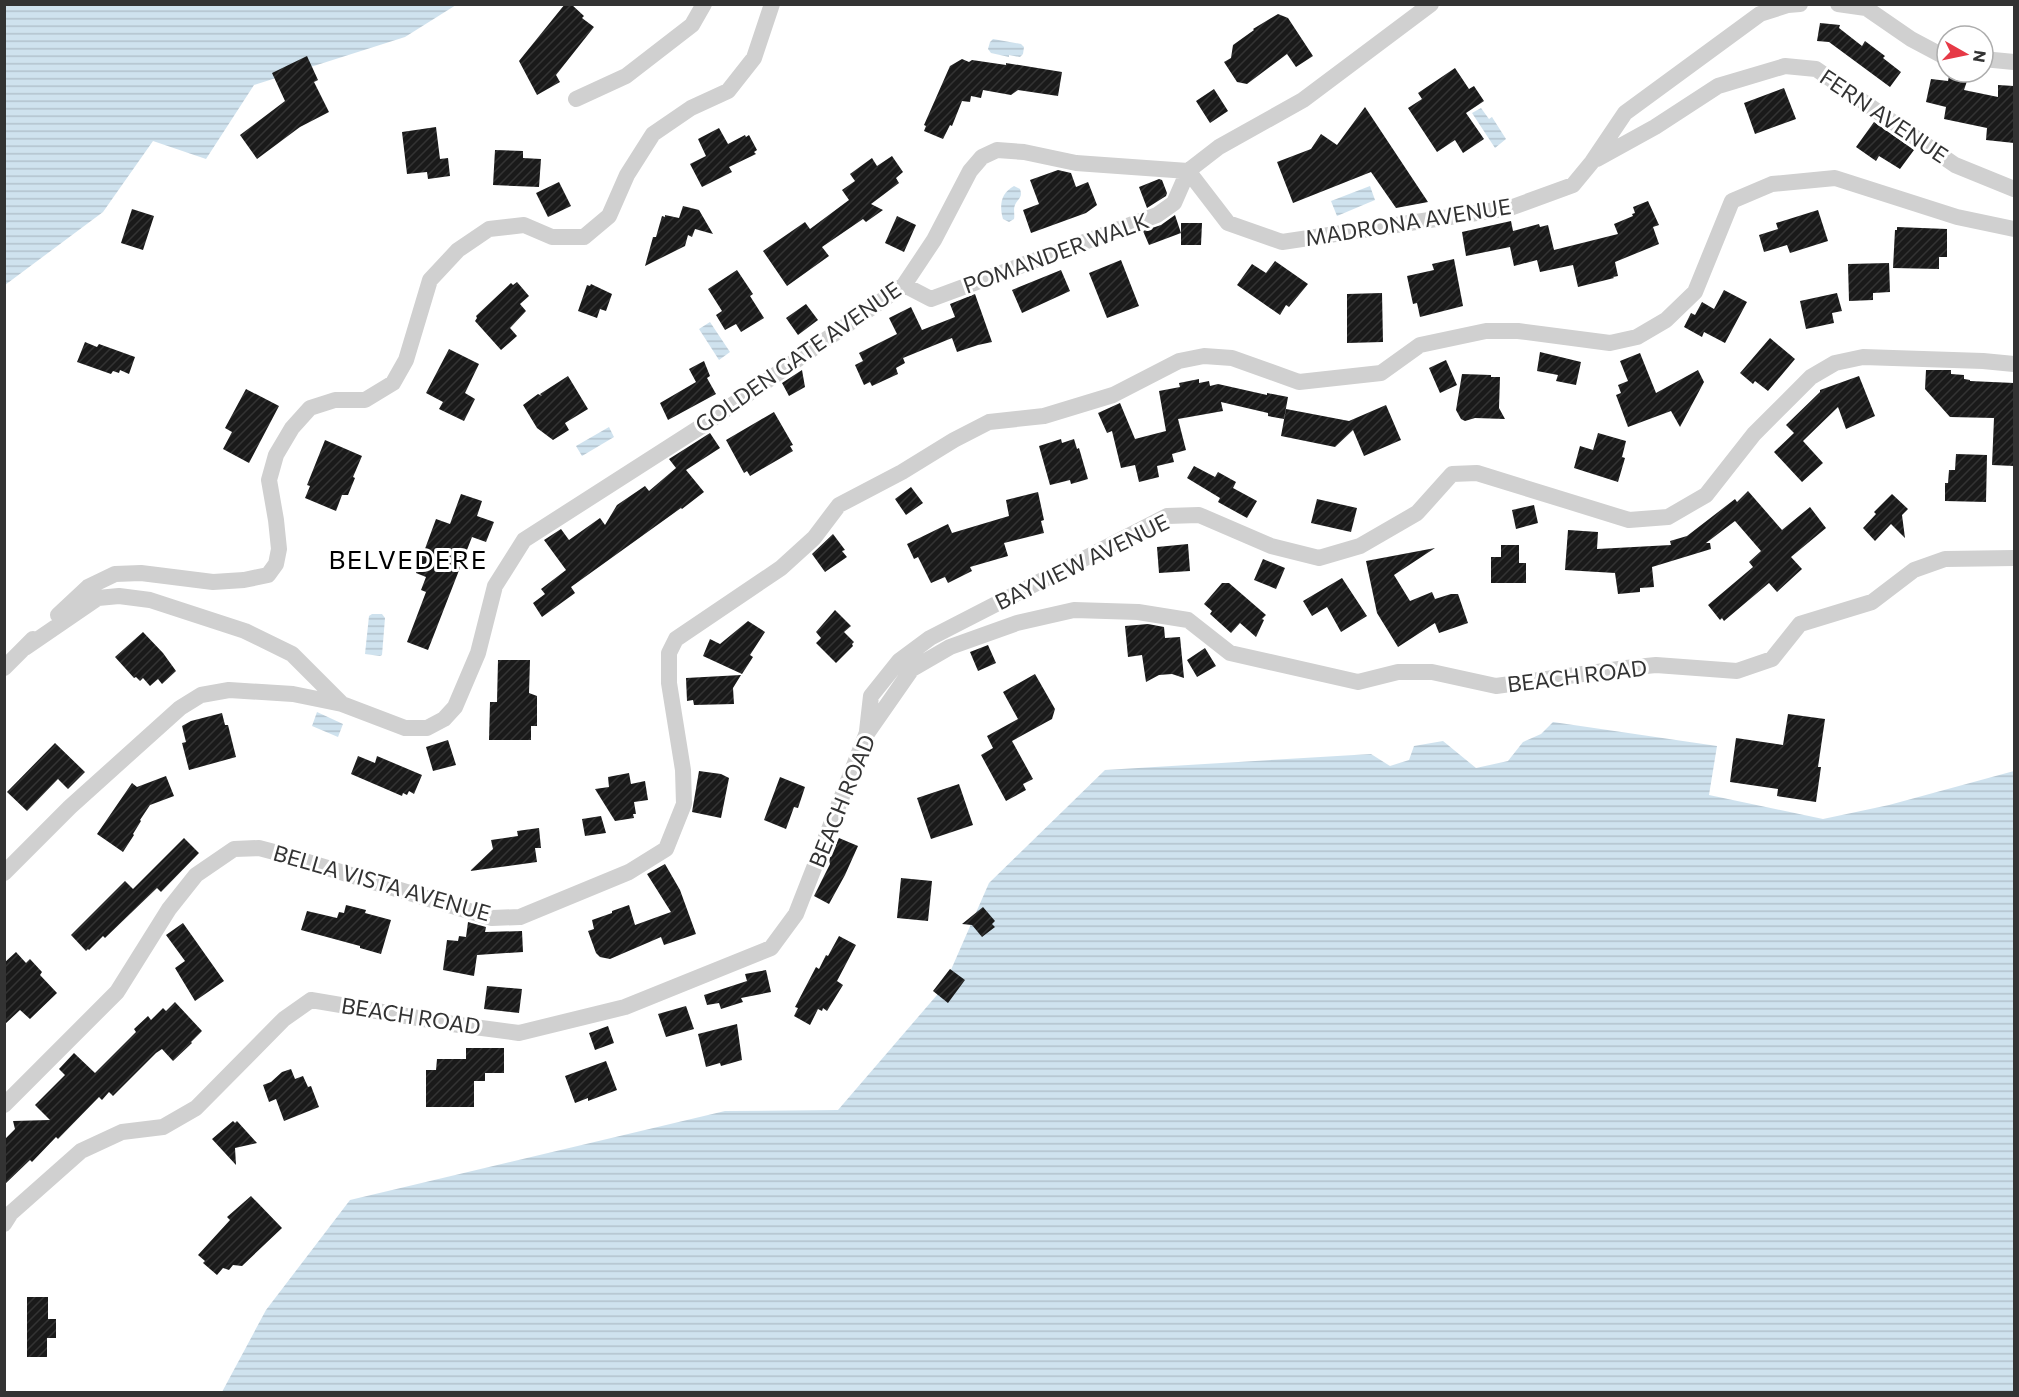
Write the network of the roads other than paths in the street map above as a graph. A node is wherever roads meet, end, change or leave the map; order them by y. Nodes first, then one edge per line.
1 (704, 4) edge
2 (772, 4) edge
3 (1431, 4) edge
4 (1800, 4) edge
5 (1838, 4) edge
6 (1935, 52) edge
7 (1995, 60) edge
8 (2014, 62) edge
9 (576, 99) dead end
10 (1592, 162) junction
11 (1188, 171) junction
12 (2014, 189) edge
13 (2014, 229) edge
14 (904, 285) junction
15 (2014, 364) edge
16 (2014, 558) edge
17 (25, 648) junction
18 (4, 668) edge
19 (342, 704) junction
20 (866, 735) junction
21 (4, 873) edge
22 (4, 1105) edge
23 (4, 1224) edge

1 - 9 street
2 - 17 street
3 - 11 street
4 - 10 street, MADRONA AVENUE
5 - 6 street
7 - 8 street
10 - 11 street, MADRONA AVENUE
10 - 12 street, FERN AVENUE
11 - 14 street, POMANDER WALK
11 - 14 street, GOLDEN GATE AVENUE
13 - 22 street, BELLA VISTA AVENUE
14 - 19 street, GOLDEN GATE AVENUE
15 - 20 street, BAYVIEW AVENUE
16 - 20 street, BEACH ROAD
17 - 18 street
17 - 19 street, GOLDEN GATE AVENUE
19 - 21 street, GOLDEN GATE AVENUE
20 - 23 street, BEACH ROAD

